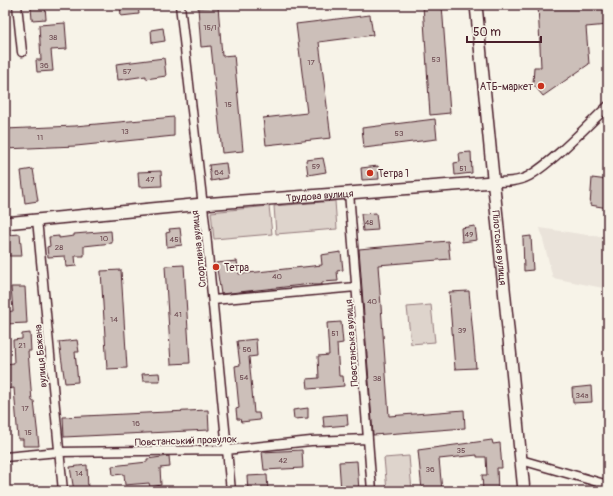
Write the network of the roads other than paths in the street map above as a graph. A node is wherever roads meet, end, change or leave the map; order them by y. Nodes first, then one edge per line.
1 (17, 5) edge
2 (180, 5) edge
3 (476, 5) edge
4 (22, 52) dead end
5 (608, 106) edge
6 (493, 182) junction
7 (349, 192) junction
8 (203, 204) junction
9 (37, 219) junction
10 (5, 224) edge
11 (356, 287) junction
12 (213, 300) junction
13 (368, 439) junction
14 (226, 450) junction
15 (58, 452) junction
16 (5, 457) edge
17 (521, 460) junction
18 (608, 485) edge
19 (63, 491) edge
20 (231, 491) edge
21 (372, 491) edge
22 (524, 491) edge

1 - 4 street
2 - 8 street, Спортивна вулиця
3 - 6 main road, Пілотська вулиця
5 - 6 street, Трудова вулиця
6 - 7 main road, Трудова вулиця
6 - 17 main road, Пілотська вулиця
7 - 8 main road, Трудова вулиця
7 - 11 street, Повстанська вулиця
8 - 9 main road, Трудова вулиця
8 - 12 street, Спортивна вулиця
9 - 10 main road, Трудова вулиця
9 - 15 street, вулиця Бажана
11 - 12 street
11 - 13 street, Повстанська вулиця
12 - 14 street, Спортивна вулиця
13 - 14 street, Повстанський провулок
13 - 21 street, Повстанська вулиця
14 - 15 street, Повстанський провулок
14 - 20 street, Спортивна вулиця
15 - 16 street, Повстанський провулок
15 - 19 street, вулиця Бажана
17 - 18 street
17 - 22 main road, Пілотська вулиця

